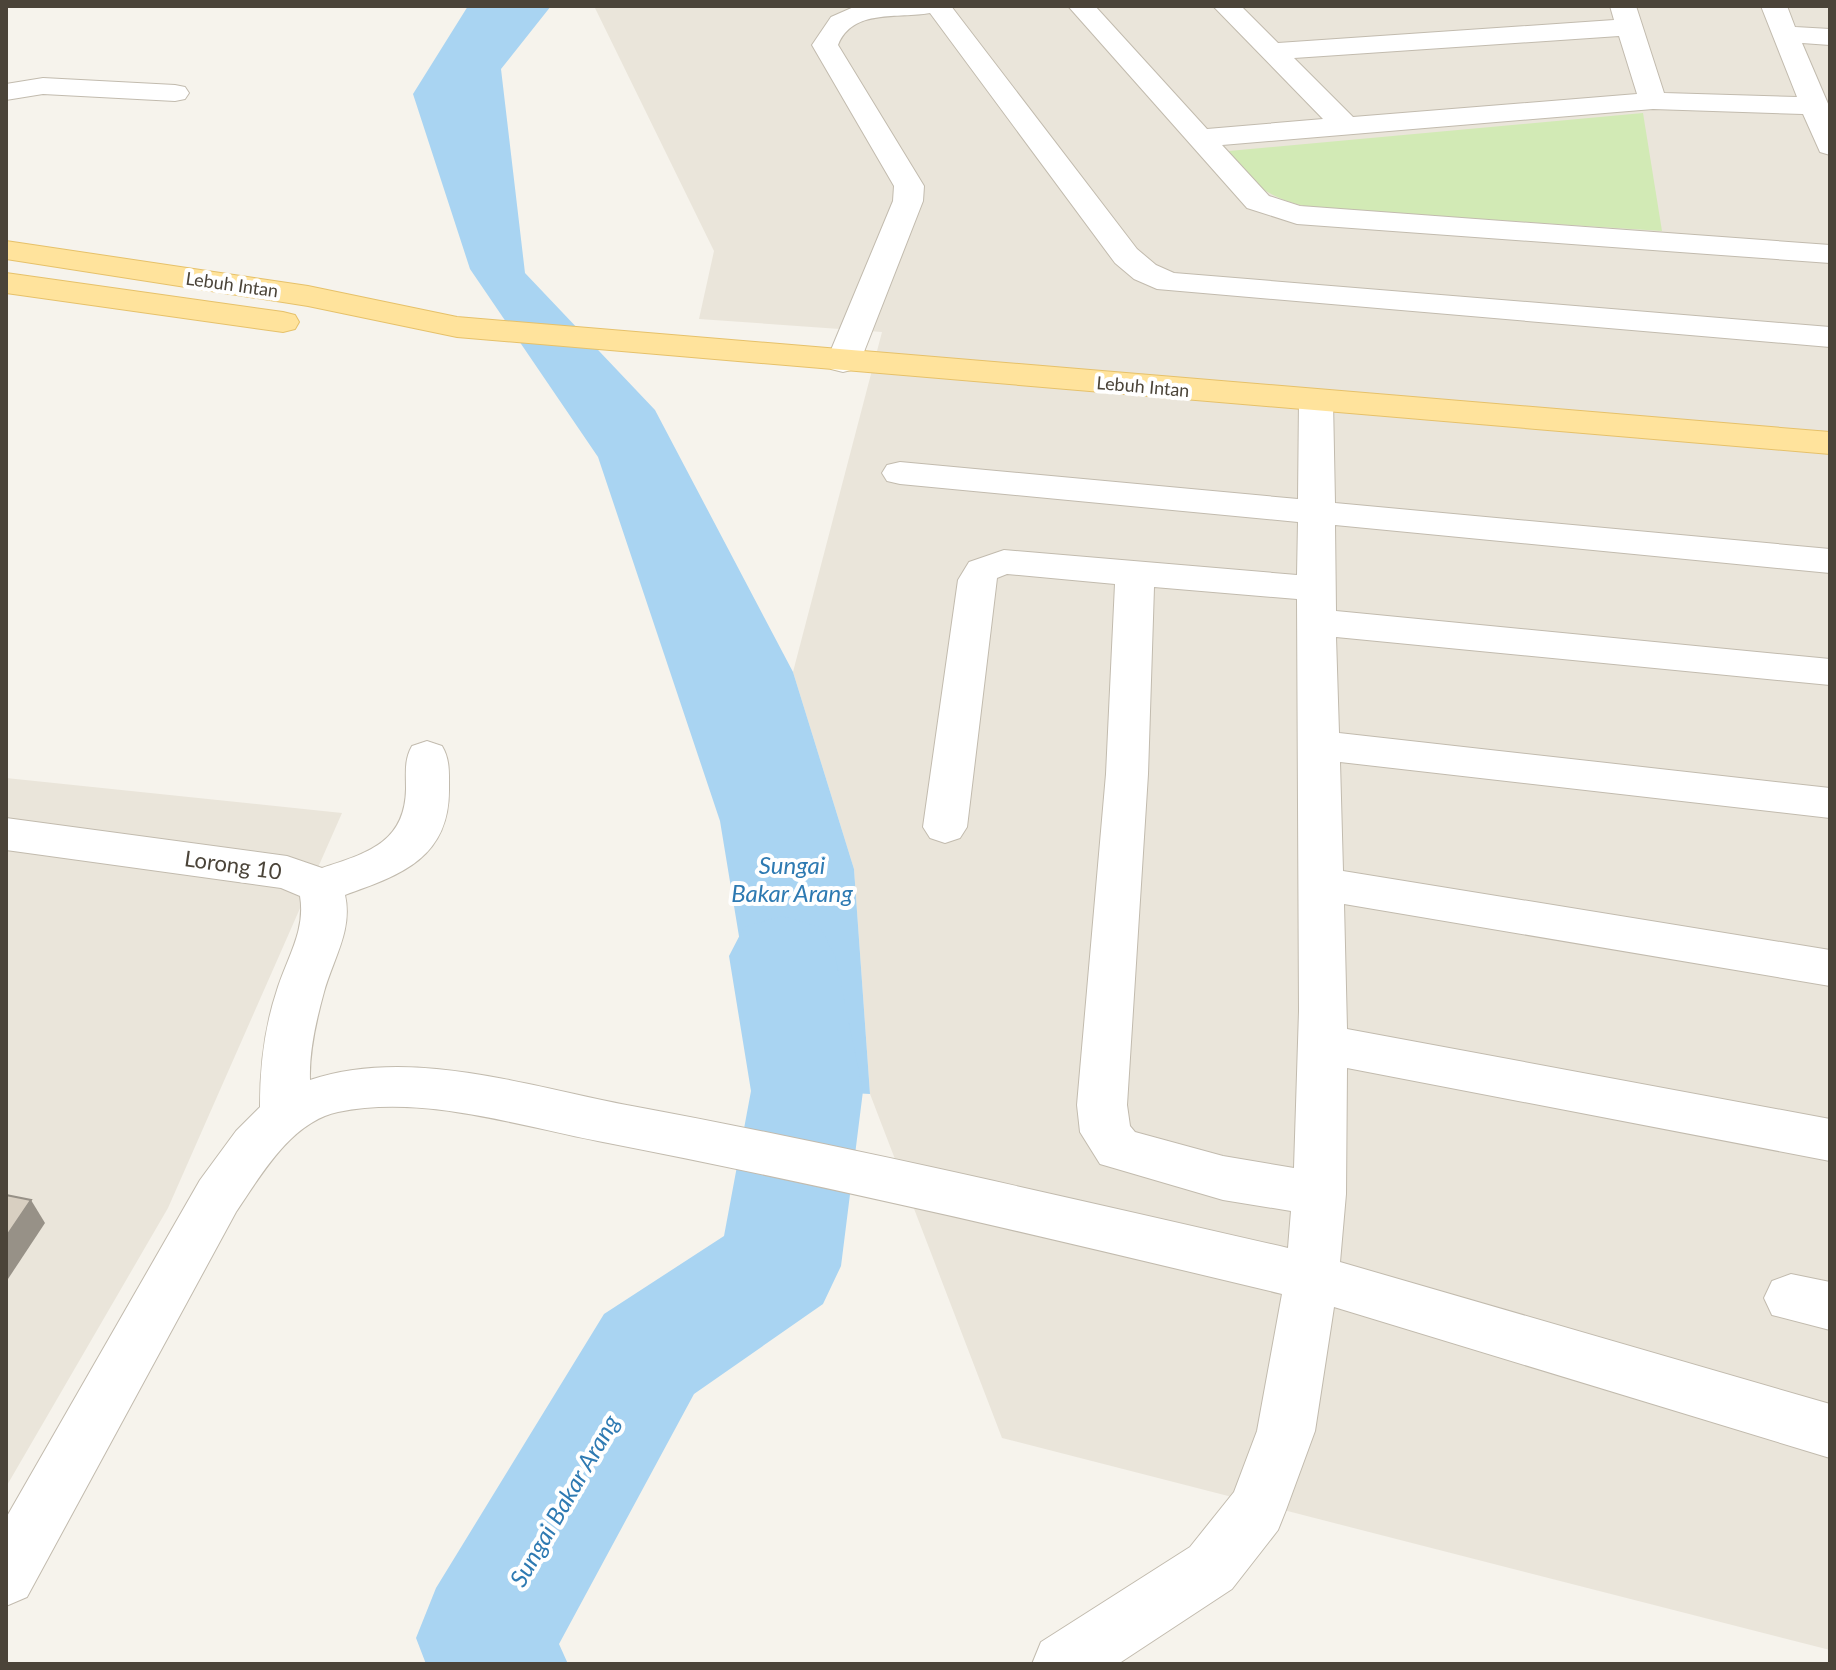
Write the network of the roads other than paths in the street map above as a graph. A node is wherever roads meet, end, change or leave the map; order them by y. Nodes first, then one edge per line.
1 (925, 6) edge
2 (938, 6) edge
3 (1081, 6) edge
4 (1226, 6) edge
5 (1774, 6) edge
6 (1626, 16) edge
7 (1785, 34) junction
8 (1830, 37) edge
9 (1269, 52) junction
10 (6, 92) edge
11 (175, 93) dead end
12 (1653, 101) junction
13 (1815, 106) junction
14 (1345, 125) junction
15 (1198, 138) junction
16 (1830, 146) edge
17 (6, 250) edge
18 (1830, 254) edge
19 (6, 283) edge
20 (457, 327) junction
21 (1830, 337) edge
22 (843, 362) junction
23 (1316, 401) junction
24 (1830, 443) edge
25 (900, 473) dead end
26 (1317, 515) junction
27 (1830, 561) edge
28 (1135, 573) junction
29 (1316, 606) junction
30 (1830, 672) edge
31 (1317, 745) junction
32 (427, 756) dead end
33 (1830, 803) edge
34 (945, 827) dead end
35 (6, 834) edge
36 (1321, 884) junction
37 (321, 886) junction
38 (1830, 968) edge
39 (1325, 1044) junction
40 (285, 1112) junction
41 (1830, 1140) edge
42 (1320, 1194) junction
43 (1312, 1277) junction
44 (1830, 1431) edge
45 (6, 1576) edge
46 (1063, 1664) edge

1 - 22 street
2 - 21 street
3 - 15 street
4 - 9 street
5 - 7 street
6 - 9 street
6 - 12 street
7 - 8 street
7 - 13 street
9 - 14 street
10 - 11 street
12 - 13 street
12 - 14 street
13 - 16 street
14 - 15 street
15 - 18 street
17 - 20 main road, Lebuh Intan
19 - 20 main road, Lebuh Intan
20 - 22 main road, Lebuh Intan
22 - 23 main road, Lebuh Intan
23 - 24 main road, Lebuh Intan
23 - 26 street
25 - 26 street
26 - 27 street
26 - 29 street
28 - 29 street
28 - 34 street
28 - 42 street
29 - 30 street
29 - 31 street
31 - 33 street
31 - 36 street
32 - 37 street
35 - 37 street, Lorong 10
36 - 38 street
36 - 39 street
37 - 40 street
39 - 41 street
39 - 42 street
40 - 43 street
40 - 45 street
42 - 43 street
43 - 44 street
43 - 46 street

